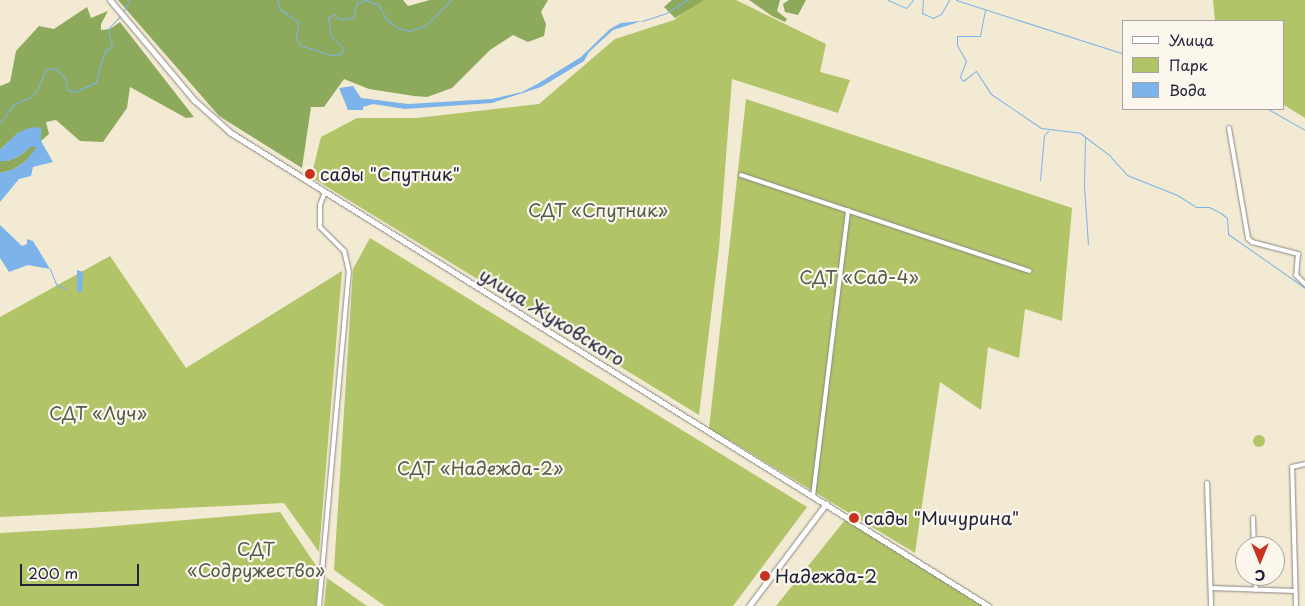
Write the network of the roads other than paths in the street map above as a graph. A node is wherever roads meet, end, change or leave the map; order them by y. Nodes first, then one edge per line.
1 (112, 2) edge
2 (1228, 128) dead end
3 (741, 174) dead end
4 (325, 192) junction
5 (848, 210) junction
6 (1030, 271) dead end
7 (1305, 284) edge
8 (1305, 464) edge
9 (1207, 483) dead end
10 (813, 496) junction
11 (826, 504) junction
12 (1253, 518) dead end
13 (1254, 536) edge
14 (1256, 586) edge
15 (1211, 588) junction
16 (1256, 590) junction
17 (1295, 591) junction
18 (319, 606) edge
19 (749, 606) edge
20 (988, 606) edge
21 (1211, 606) edge
22 (1296, 606) edge

1 - 4 main road, улица Жуковского
2 - 7 street
3 - 5 street
4 - 10 main road, улица Жуковского
4 - 18 street
5 - 6 street
5 - 10 street
8 - 17 street
9 - 15 street
10 - 11 main road, улица Жуковского
11 - 19 street
11 - 20 main road, улица Жуковского
12 - 13 street
14 - 16 street
15 - 16 street
15 - 21 street
16 - 17 street
17 - 22 street

